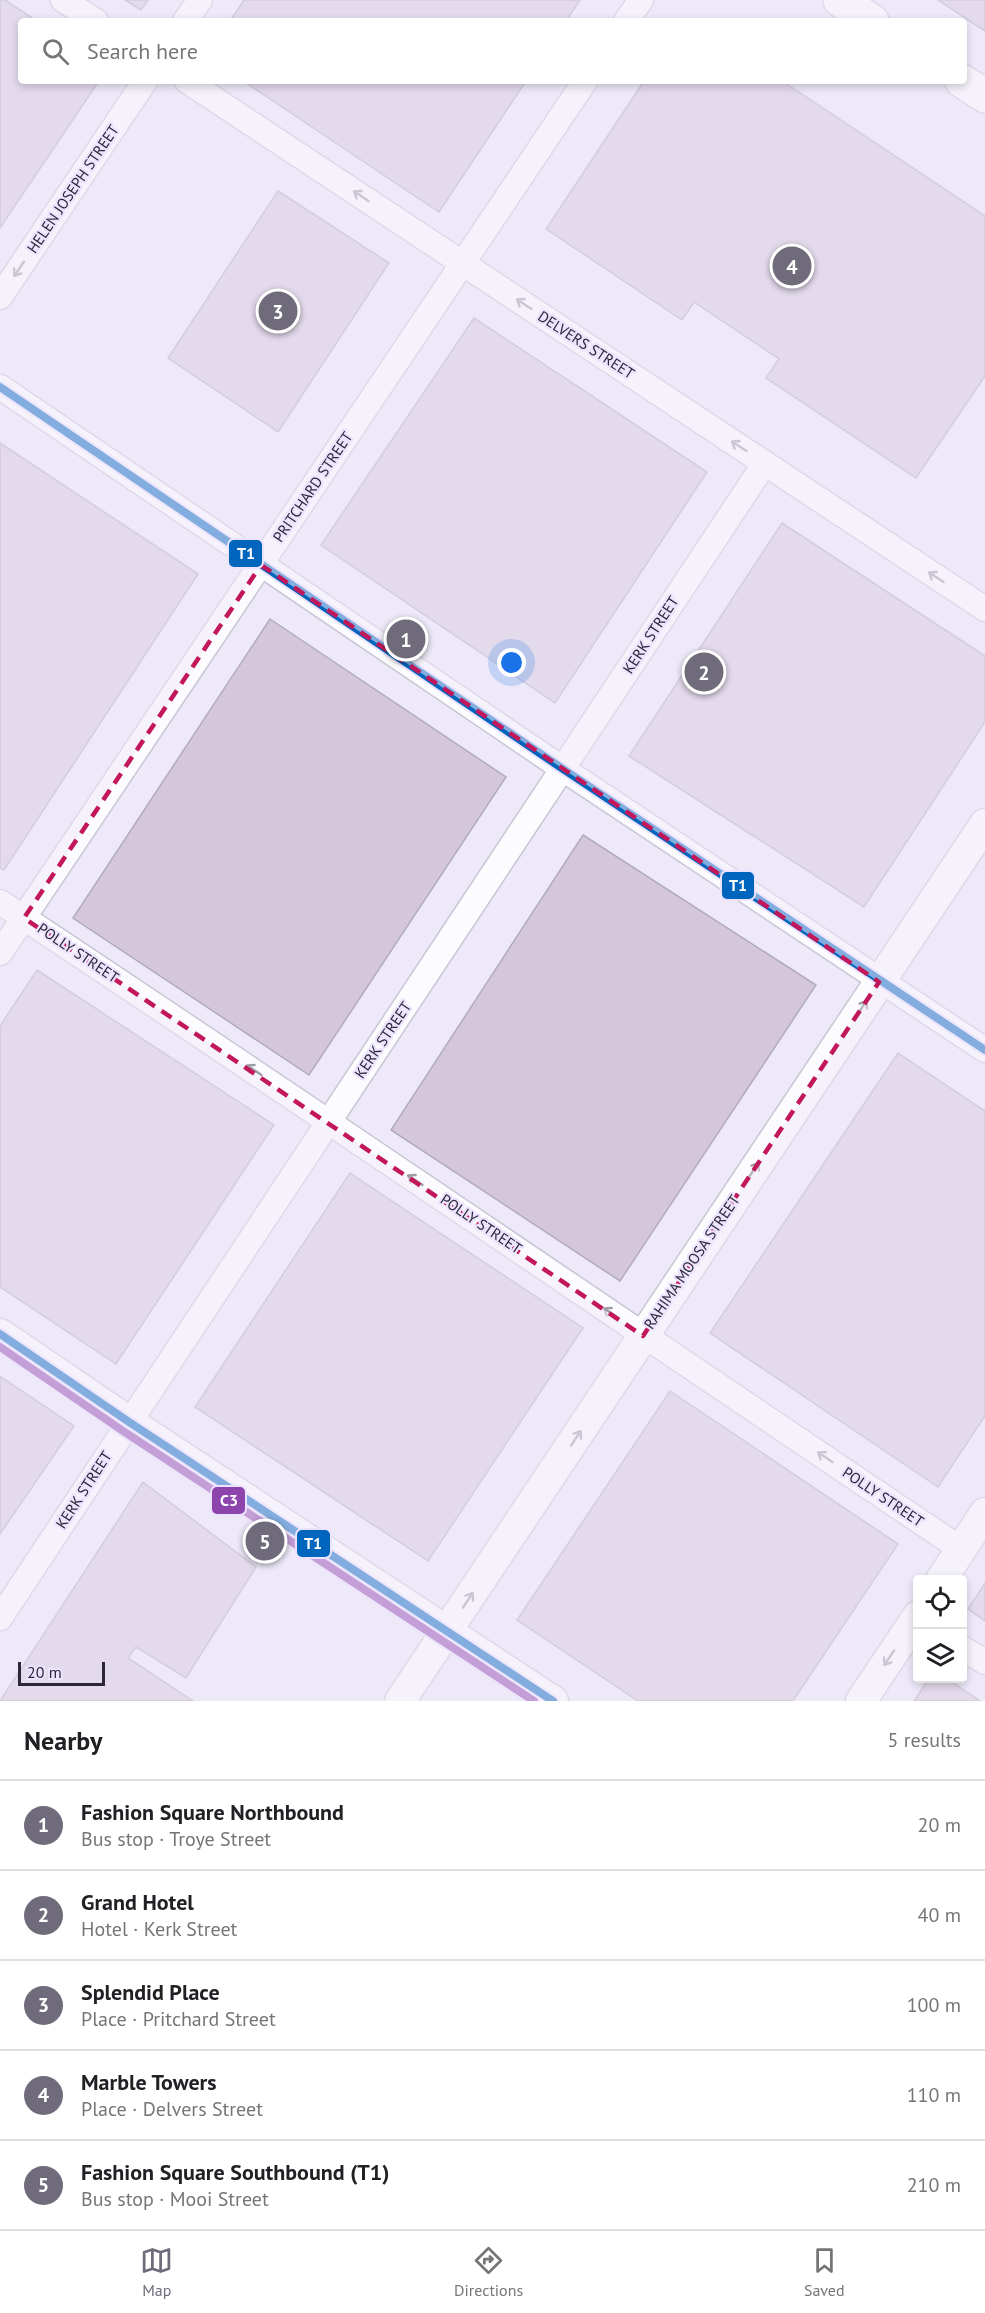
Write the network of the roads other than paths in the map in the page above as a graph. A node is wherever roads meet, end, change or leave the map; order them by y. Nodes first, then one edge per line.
1 (63, 0) edge
2 (200, 0) edge
3 (640, 0) edge
4 (840, 0) edge
5 (91, 18) edge
6 (187, 18) edge
7 (628, 18) edge
8 (867, 18) edge
9 (143, 84) edge
10 (192, 84) edge
11 (583, 84) edge
12 (967, 84) edge
13 (985, 96) edge
14 (462, 263) junction
15 (0, 297) edge
16 (0, 387) edge
17 (765, 463) junction
18 (261, 565) junction
19 (985, 609) edge
20 (563, 769) junction
21 (985, 824) edge
22 (0, 902) edge
23 (24, 918) junction
24 (0, 953) edge
25 (879, 982) junction
26 (985, 1050) edge
27 (329, 1120) junction
28 (0, 1334) edge
29 (643, 1336) junction
30 (129, 1422) junction
31 (985, 1513) edge
32 (961, 1548) junction
33 (944, 1575) edge
34 (0, 1618) edge
35 (913, 1623) edge
36 (447, 1632) junction
37 (967, 1650) edge
38 (985, 1662) edge
39 (400, 1701) edge
40 (553, 1701) edge
41 (861, 1701) edge

1 - 5 street
2 - 6 street
3 - 7 street
4 - 8 main road
9 -> 15 street, HELEN JOSEPH STREET
14 -> 10 street, DELVERS STREET
11 - 14 street, PRITCHARD STREET
12 - 13 main road
17 -> 14 street, DELVERS STREET
14 - 18 street, PRITCHARD STREET
16 - 18 street
19 -> 17 street, DELVERS STREET
17 - 20 street, KERK STREET
18 - 20 street
18 - 23 street, PRITCHARD STREET
20 - 25 street
20 - 27 street, KERK STREET
21 - 25 street, RAHIMA MOOSA STREET
22 - 23 street, POLLY STREET
23 - 24 street, PRITCHARD STREET
27 -> 23 street, POLLY STREET
25 - 26 street
29 -> 25 street, RAHIMA MOOSA STREET
29 -> 27 street, POLLY STREET
27 - 30 street, KERK STREET
28 - 30 street
32 -> 29 street, POLLY STREET
36 -> 29 street, RAHIMA MOOSA STREET
30 - 34 street, KERK STREET
30 - 36 street
31 - 32 street
32 - 33 street
35 -> 41 street
36 - 39 street, RAHIMA MOOSA STREET
36 - 40 street
37 - 38 street

